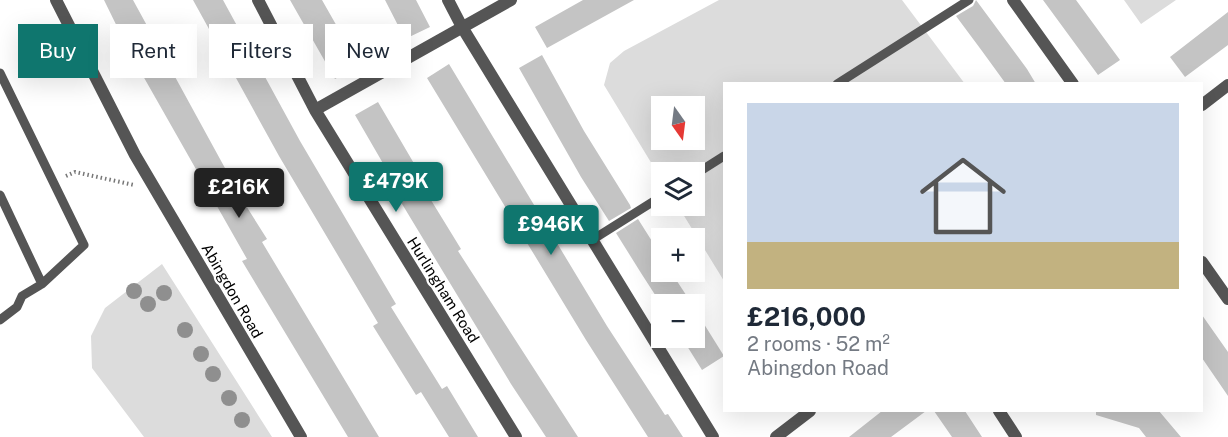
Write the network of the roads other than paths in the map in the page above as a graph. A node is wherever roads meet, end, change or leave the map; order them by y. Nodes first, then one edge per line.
1 (56, 0) edge
2 (258, 0) edge
3 (448, 0) edge
4 (511, 0) edge
5 (969, 0) edge
6 (1013, 0) edge
7 (462, 27) junction
8 (0, 73) edge
9 (840, 82) edge
10 (1072, 82) edge
11 (1227, 88) edge
12 (1203, 104) edge
13 (315, 110) junction
14 (723, 157) edge
15 (705, 168) edge
16 (0, 195) edge
17 (651, 203) edge
18 (592, 240) junction
19 (1203, 263) edge
20 (42, 284) junction
21 (1228, 298) edge
22 (0, 320) edge
23 (809, 412) edge
24 (1000, 412) edge
25 (301, 437) edge
26 (516, 437) edge
27 (713, 437) edge
28 (776, 437) edge
29 (1016, 437) edge

1 - 25 street, Abingdon Road
2 - 13 street, Hurlingham Road
3 - 7 street
4 - 7 street
5 - 9 lane
6 - 10 street
7 - 13 street
7 - 18 street
8 - 20 lane
11 - 12 street
13 - 26 street, Hurlingham Road
14 - 15 lane
16 - 20 lane
17 - 18 lane
18 - 27 street
19 - 21 street
20 - 22 lane
23 - 28 street
24 - 29 street

